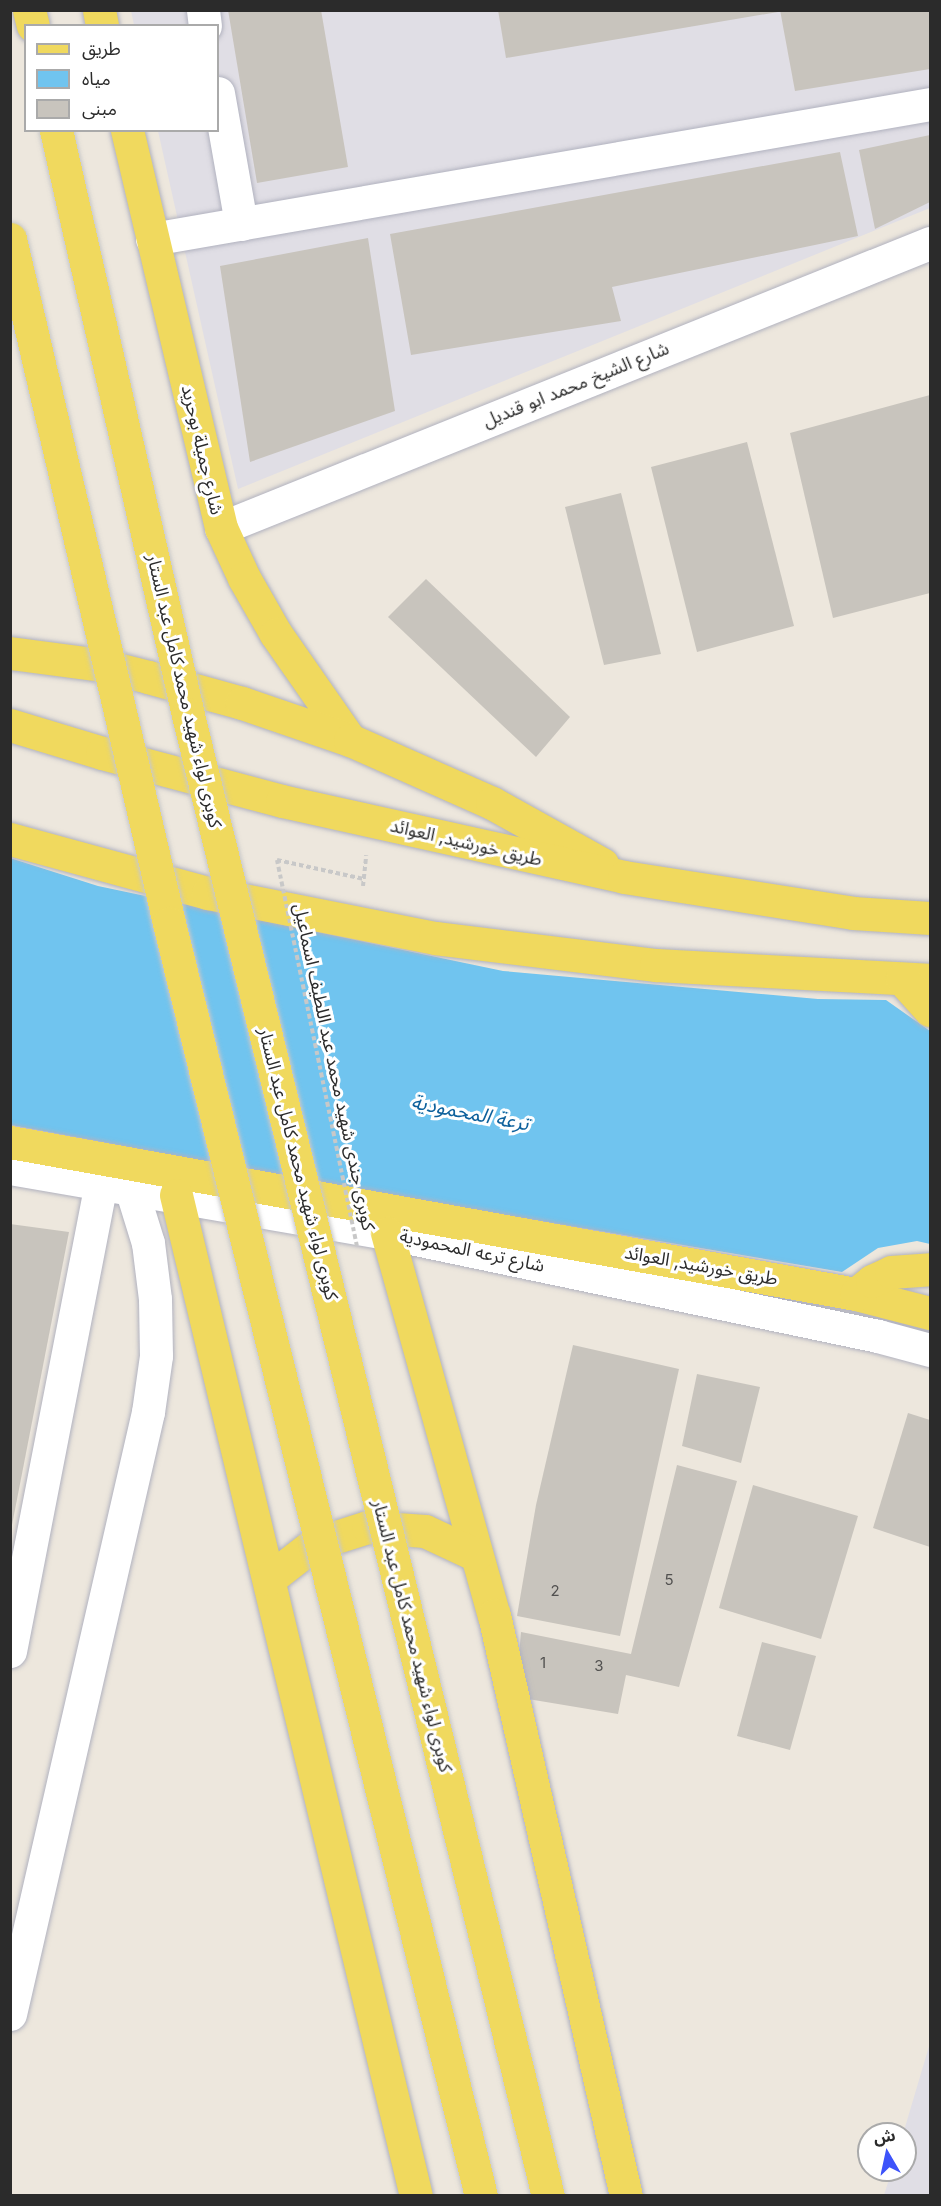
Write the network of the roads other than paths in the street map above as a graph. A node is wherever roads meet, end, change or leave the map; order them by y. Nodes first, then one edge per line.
1 (219, 99) edge
2 (930, 104) edge
3 (56, 132) edge
4 (127, 132) edge
5 (241, 224) junction
6 (10, 239) edge
7 (152, 239) junction
8 (930, 243) edge
9 (221, 528) junction
10 (10, 653) edge
11 (10, 725) edge
12 (350, 740) junction
13 (10, 839) edge
14 (624, 877) junction
15 (930, 918) edge
16 (916, 979) edge
17 (930, 1010) edge
18 (10, 1142) edge
19 (10, 1168) edge
20 (116, 1185) junction
21 (176, 1195) junction
22 (387, 1233) junction
23 (930, 1269) edge
24 (856, 1294) junction
25 (930, 1313) edge
26 (930, 1350) edge
27 (476, 1554) junction
28 (269, 1579) junction
29 (10, 1651) edge
30 (10, 2014) edge
31 (416, 2196) edge
32 (481, 2196) edge
33 (548, 2196) edge
34 (626, 2196) edge

1 - 5 street
2 - 5 street
3 - 33 main road, كوبرى لواء شهيد محمد كامل عبد الستار, bridge
4 - 7 main road, شارع جميلة بوحريد
5 - 7 street
6 - 32 main road, bridge
7 - 9 main road, شارع جميلة بوحريد
8 - 9 street, شارع الشيخ محمد ابو قنديل
9 - 12 main road, شارع جميلة بوحريد
10 - 12 main road
11 - 14 main road, طريق خورشيد, العوائد
12 - 14 main road
13 - 16 main road
14 - 15 main road, طريق خورشيد, العوائد
16 - 17 main road
18 - 24 main road, طريق خورشيد, العوائد
19 - 20 street, شارع ترعه المحمودية
20 - 21 street, شارع ترعه المحمودية
20 - 29 street
20 - 30 street
21 - 22 street, شارع ترعه المحمودية
21 - 28 main road
22 - 26 street, شارع ترعه المحمودية
22 - 27 main road
23 - 24 main road
24 - 25 main road, طريق خورشيد, العوائد
27 - 28 main road
27 - 34 main road
28 - 31 main road

